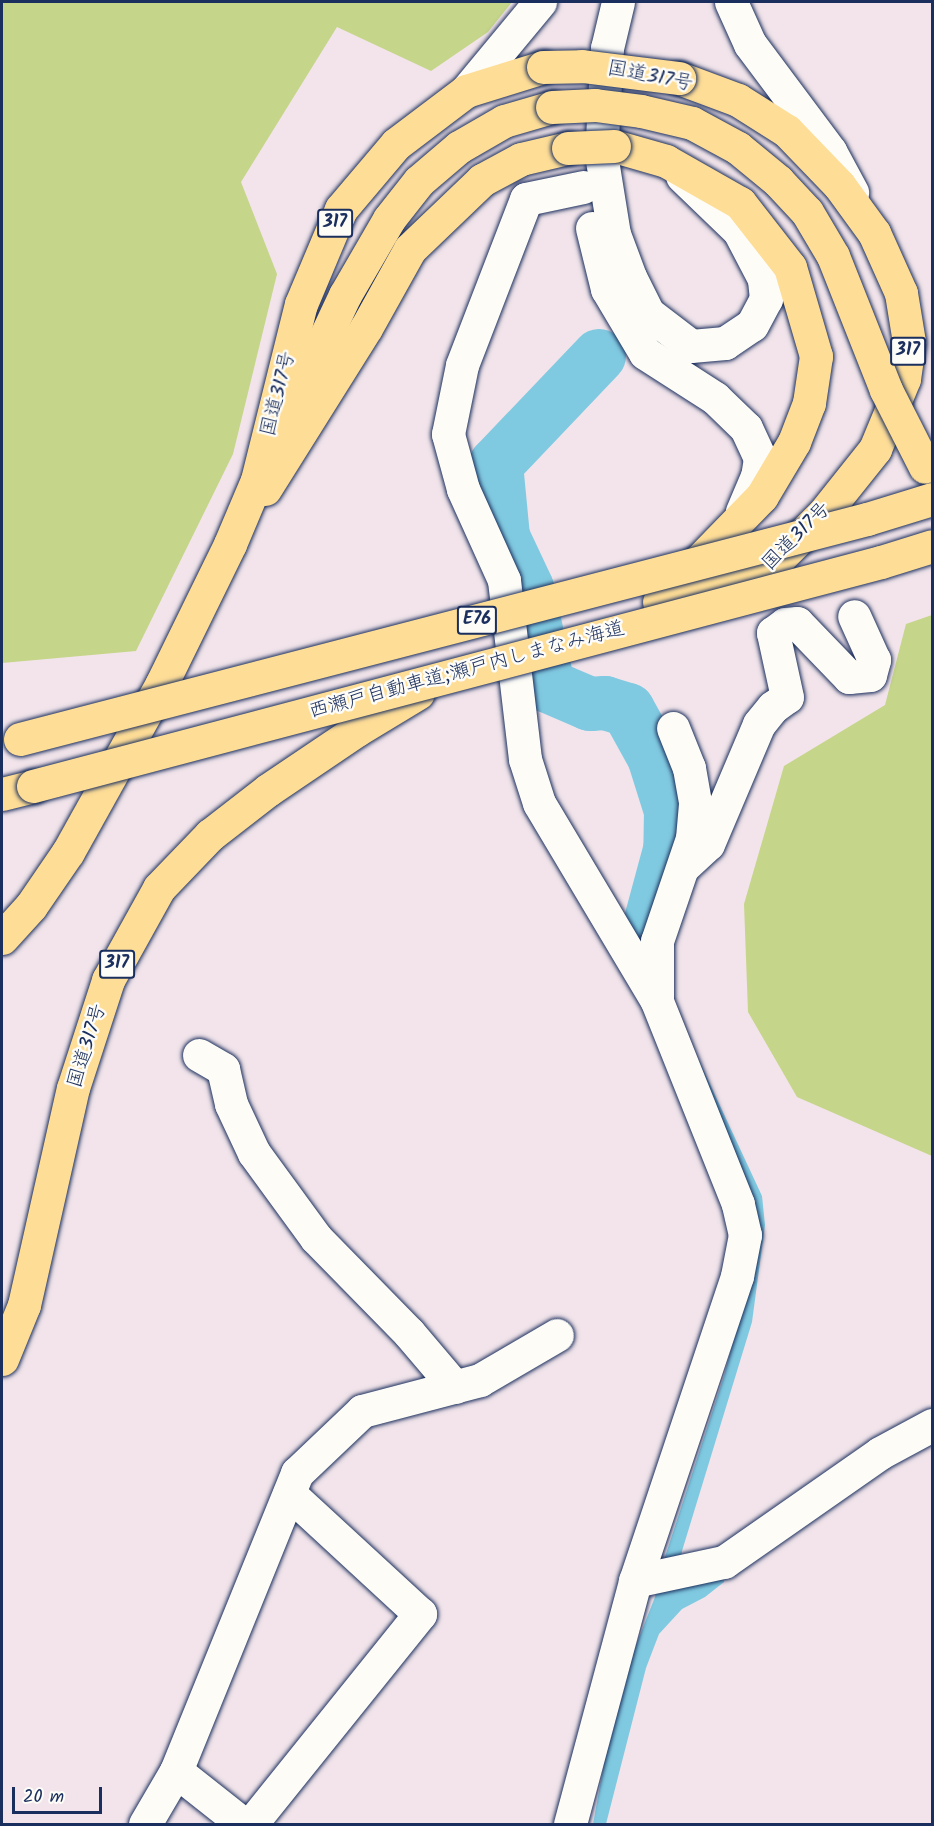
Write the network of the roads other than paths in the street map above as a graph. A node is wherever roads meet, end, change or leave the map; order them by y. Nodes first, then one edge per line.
1 (540, 2) edge
2 (598, 2) edge
3 (618, 2) edge
4 (731, 2) edge
5 (466, 91) junction
6 (666, 160) junction
7 (583, 187) junction
8 (874, 233) junction
9 (929, 473) edge
10 (257, 480) junction
11 (933, 499) edge
12 (739, 519) junction
13 (230, 544) junction
14 (933, 546) edge
15 (659, 602) junction
16 (854, 616) dead end
17 (673, 728) dead end
18 (11, 741) edge
19 (2, 794) edge
20 (683, 867) junction
21 (2, 938) edge
22 (657, 1001) junction
23 (199, 1055) dead end
24 (557, 1335) dead end
25 (2, 1359) edge
26 (455, 1387) junction
27 (933, 1425) edge
28 (289, 1493) junction
29 (657, 1576) junction
30 (176, 1771) junction
31 (145, 1824) edge
32 (243, 1824) edge
33 (251, 1824) edge
34 (570, 1824) edge

1 - 5 street
2 - 7 street
3 - 6 street
4 - 8 street
5 - 8 highway, 国道317号 / 317, bridge
5 - 10 highway, 国道317号 / 317
6 - 12 highway, 国道317号 / 317
6 - 13 highway, 国道317号 / 317, bridge
7 - 12 street
7 - 22 street
8 - 15 highway, 国道317号 / 317
9 - 10 highway, bridge
10 - 13 highway, 国道317号 / 317
11 - 18 highway, E76, bridge
12 - 15 highway, 国道317号 / 317
13 - 21 highway, 国道317号 / 317
14 - 19 highway, 西瀬戸自動車道;瀬戸内しまなみ海道 / E76, bridge
15 - 25 highway, 国道317号 / 317, bridge
16 - 20 street
17 - 20 street
20 - 22 street
22 - 29 street
23 - 26 street
24 - 26 street
26 - 28 street
27 - 29 street
28 - 30 street
28 - 33 street
29 - 34 street
30 - 31 street
30 - 32 street

